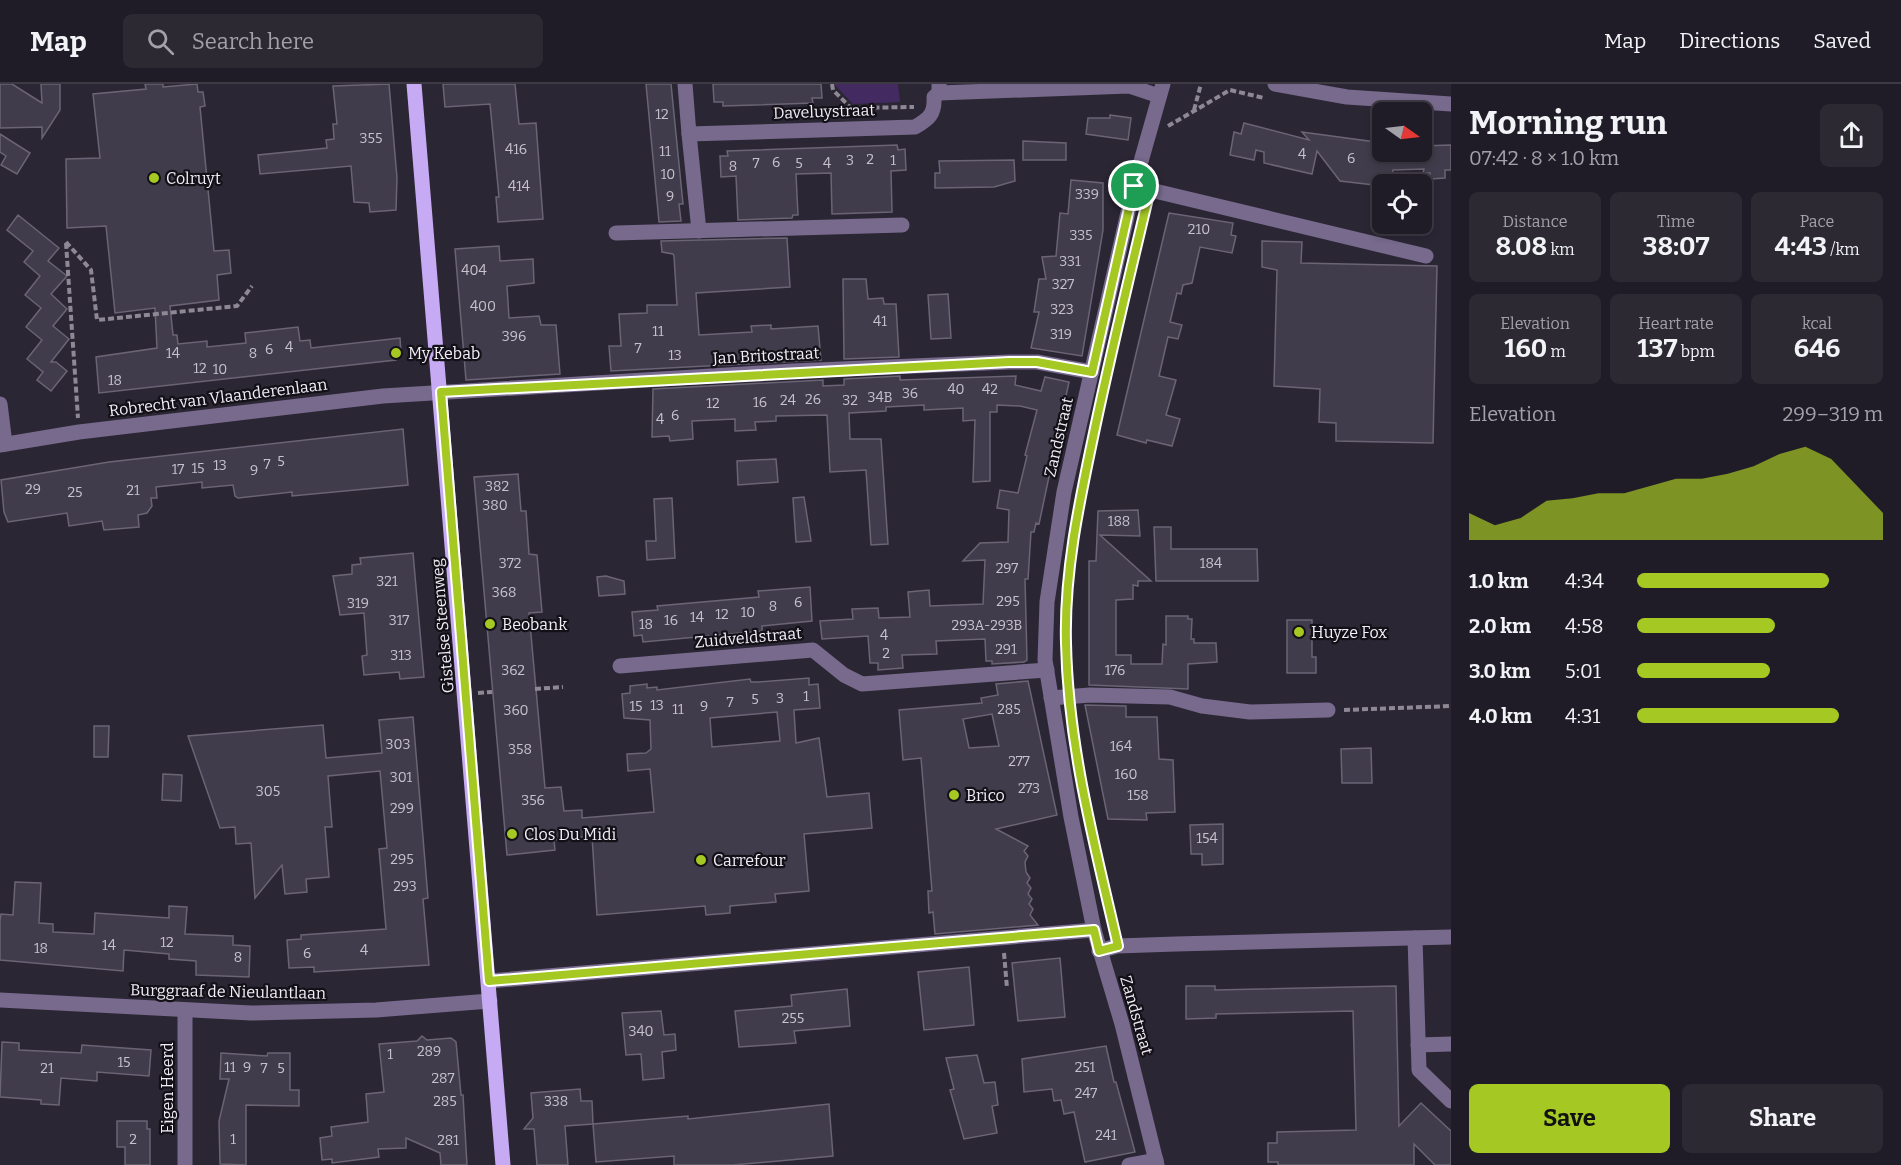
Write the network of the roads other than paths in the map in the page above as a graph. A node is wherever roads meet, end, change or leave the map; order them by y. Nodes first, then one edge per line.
1 (414, 84) edge
2 (685, 84) edge
3 (1161, 90) edge
4 (1274, 92) edge
5 (937, 95) edge
6 (1451, 104) edge
7 (689, 134) junction
8 (1134, 186) junction
9 (902, 225) dead end
10 (699, 231) junction
11 (616, 233) dead end
12 (1426, 256) dead end
13 (1092, 372) junction
14 (441, 392) junction
15 (0, 405) edge
16 (3, 444) edge
17 (620, 666) dead end
18 (1047, 670) junction
19 (1051, 698) junction
20 (1328, 710) road end
21 (1094, 930) junction
22 (1451, 937) edge
23 (1415, 938) junction
24 (1099, 951) junction
25 (489, 981) junction
26 (0, 1000) edge
27 (490, 1001) junction
28 (185, 1011) junction
29 (1451, 1044) edge
30 (1418, 1045) junction
31 (1451, 1101) edge
32 (1156, 1162) edge
33 (184, 1165) edge
34 (503, 1165) edge
35 (1129, 1165) edge

1 - 14 main road, Gistelse Steenweg
2 - 7 street
3 - 5 street
3 - 8 street, Zandstraat
4 - 6 street
5 - 7 street, Daveluystraat
7 - 10 street
8 - 12 street
8 - 13 street, Zandstraat
9 - 10 street
10 - 11 street
13 - 14 street, Jan Britostraat
13 - 18 street, Zandstraat
14 - 16 street, Robrecht van Vlaanderenlaan
14 - 25 main road, Gistelse Steenweg
15 - 16 street
17 - 18 street, Zuidveldstraat
18 - 19 street, Zandstraat
19 - 20 street
19 - 21 street, Zandstraat
21 - 24 street, Zandstraat
21 - 25 street
22 - 23 street
23 - 24 street
23 - 30 street
24 - 32 street, Zandstraat
25 - 27 main road, Gistelse Steenweg
26 - 28 street, Burggraaf de Nieulantlaan
27 - 28 street, Burggraaf de Nieulantlaan
27 - 34 main road, Gistelse Steenweg
28 - 33 street, Eigen Heerd
29 - 30 street
30 - 31 street
32 - 35 street

